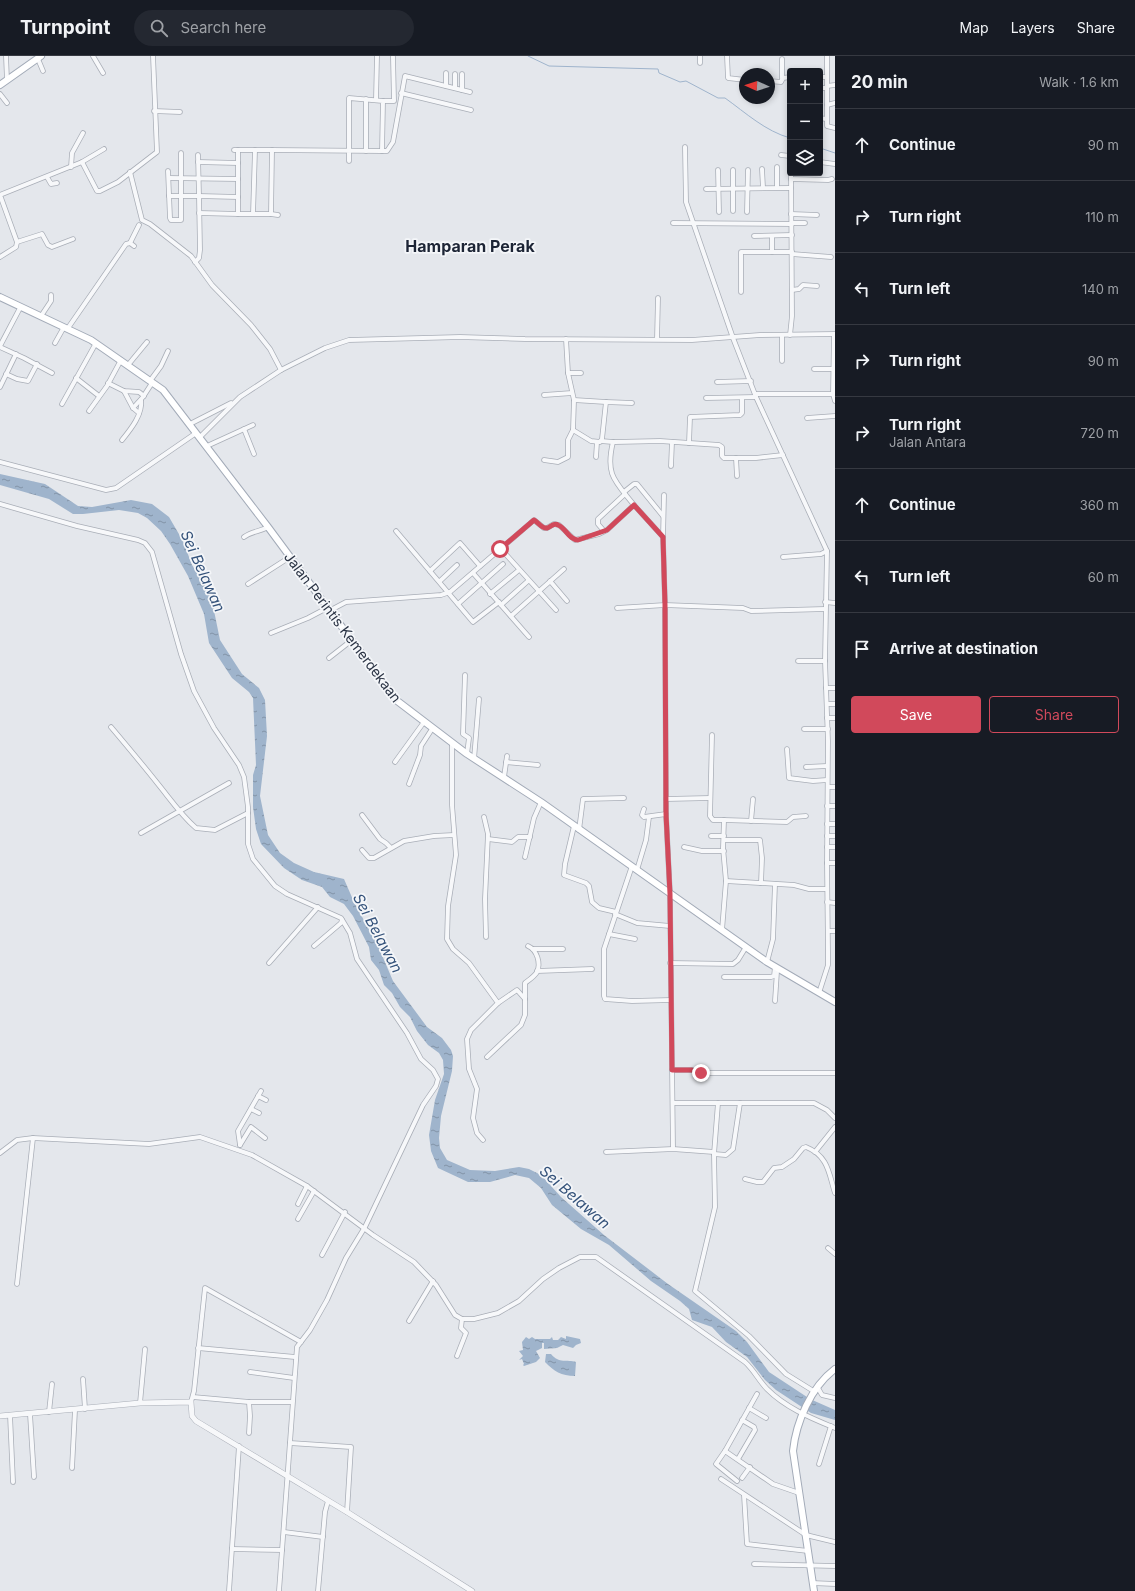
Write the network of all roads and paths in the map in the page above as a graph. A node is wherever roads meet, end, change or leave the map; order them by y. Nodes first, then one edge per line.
1 (6, 56) edge
2 (93, 56) edge
3 (377, 56) edge
4 (700, 56) edge
5 (727, 56) edge
6 (827, 56) edge
7 (40, 57) edge
8 (153, 57) edge
9 (393, 58) dead end
10 (782, 59) dead end
11 (700, 62) dead end
12 (43, 71) dead end
13 (103, 73) dead end
14 (446, 73) dead end
15 (455, 74) dead end
16 (462, 74) dead end
17 (826, 77) joint
18 (782, 78) junction
19 (787, 78) edge
20 (739, 79) edge
21 (7, 80) junction
22 (775, 82) edge
23 (0, 85) edge
24 (835, 85) edge
25 (446, 86) junction
26 (826, 87) junction
27 (454, 88) junction
28 (823, 88) edge
29 (462, 90) junction
30 (470, 92) dead end
31 (401, 93) junction
32 (0, 94) edge
33 (366, 99) junction
34 (376, 100) junction
35 (383, 101) junction
36 (394, 101) junction
37 (400, 102) junction
38 (7, 103) dead end
39 (835, 103) edge
40 (826, 105) junction
41 (471, 110) dead end
42 (154, 111) junction
43 (180, 112) dead end
44 (823, 118) edge
45 (826, 119) junction
46 (835, 128) edge
47 (83, 133) dead end
48 (685, 147) dead end
49 (104, 148) dead end
50 (255, 150) junction
51 (272, 150) junction
52 (366, 151) junction
53 (382, 151) junction
54 (349, 152) junction
55 (181, 153) dead end
56 (780, 154) dead end
57 (198, 155) dead end
58 (787, 155) edge
59 (349, 161) dead end
60 (82, 162) junction
61 (198, 162) junction
62 (238, 162) junction
63 (823, 162) edge
64 (835, 164) edge
65 (72, 166) junction
66 (777, 167) dead end
67 (762, 169) dead end
68 (718, 170) dead end
69 (733, 170) dead end
70 (748, 170) dead end
71 (168, 171) dead end
72 (130, 172) junction
73 (47, 177) junction
74 (169, 178) junction
75 (182, 178) junction
76 (198, 179) junction
77 (238, 179) junction
78 (791, 179) joint
79 (832, 179) dead end
80 (57, 183) dead end
81 (763, 188) junction
82 (777, 188) junction
83 (791, 188) junction
84 (706, 189) dead end
85 (734, 189) junction
86 (748, 189) junction
87 (719, 190) junction
88 (0, 195) edge
89 (169, 196) junction
90 (182, 196) junction
91 (199, 196) junction
92 (238, 197) junction
93 (733, 211) dead end
94 (719, 212) dead end
95 (747, 212) dead end
96 (199, 213) junction
97 (238, 214) junction
98 (254, 214) junction
99 (271, 214) junction
100 (792, 214) junction
101 (278, 215) dead end
102 (817, 215) dead end
103 (695, 222) junction
104 (673, 223) dead end
105 (805, 223) dead end
106 (792, 224) junction
107 (139, 225) dead end
108 (792, 235) junction
109 (754, 236) dead end
110 (772, 236) junction
111 (73, 239) dead end
112 (18, 242) junction
113 (130, 243) junction
114 (134, 246) dead end
115 (772, 252) junction
116 (792, 253) junction
117 (831, 256) dead end
118 (0, 257) edge
119 (195, 262) junction
120 (817, 286) dead end
121 (792, 290) junction
122 (741, 292) dead end
123 (51, 295) dead end
124 (0, 297) edge
125 (658, 298) dead end
126 (20, 308) junction
127 (41, 316) junction
128 (66, 327) junction
129 (790, 334) junction
130 (834, 334) edge
131 (782, 335) junction
132 (733, 338) junction
133 (566, 339) junction
134 (657, 339) junction
135 (147, 342) dead end
136 (55, 343) dead end
137 (96, 343) junction
138 (0, 347) edge
139 (168, 351) dead end
140 (16, 354) junction
141 (121, 360) junction
142 (782, 361) dead end
143 (37, 364) junction
144 (128, 365) junction
145 (814, 369) dead end
146 (833, 369) junction
147 (281, 370) junction
148 (52, 373) dead end
149 (568, 373) junction
150 (581, 373) dead end
151 (6, 374) junction
152 (76, 378) junction
153 (751, 381) junction
154 (151, 382) junction
155 (717, 382) dead end
156 (108, 383) junction
157 (0, 387) edge
158 (124, 392) junction
159 (572, 393) junction
160 (833, 394) junction
161 (544, 395) dead end
162 (99, 396) junction
163 (144, 396) junction
164 (756, 396) junction
165 (706, 398) dead end
166 (742, 398) junction
167 (141, 400) junction
168 (574, 400) junction
169 (835, 401) edge
170 (233, 402) junction
171 (606, 402) junction
172 (632, 403) dead end
173 (62, 404) dead end
174 (133, 408) junction
175 (89, 411) dead end
176 (139, 413) junction
177 (835, 416) edge
178 (808, 418) dead end
179 (190, 424) junction
180 (252, 425) dead end
181 (244, 429) junction
182 (573, 430) junction
183 (198, 435) junction
184 (122, 440) dead end
185 (599, 442) junction
186 (613, 442) junction
187 (672, 442) junction
188 (689, 443) junction
189 (207, 446) junction
190 (254, 454) dead end
191 (784, 455) junction
192 (596, 457) dead end
193 (736, 458) junction
194 (544, 460) dead end
195 (0, 462) edge
196 (671, 466) dead end
197 (737, 476) dead end
198 (625, 493) junction
199 (664, 495) dead end
200 (0, 504) edge
201 (634, 505) junction
202 (663, 516) junction
203 (268, 526) junction
204 (396, 531) dead end
205 (604, 531) junction
206 (244, 537) dead end
207 (663, 537) junction
208 (500, 549) junction
209 (827, 551) junction
210 (290, 557) junction
211 (783, 557) dead end
212 (503, 564) dead end
213 (457, 565) dead end
214 (480, 566) junction
215 (564, 569) dead end
216 (520, 570) junction
217 (430, 571) junction
218 (473, 573) junction
219 (440, 581) junction
220 (528, 581) junction
221 (550, 581) junction
222 (248, 584) dead end
223 (482, 584) junction
224 (450, 592) junction
225 (539, 592) junction
226 (490, 594) junction
227 (568, 601) dead end
228 (825, 602) junction
229 (500, 603) junction
230 (835, 603) edge
231 (458, 604) junction
232 (665, 605) junction
233 (618, 608) dead end
234 (328, 609) junction
235 (825, 609) junction
236 (556, 610) dead end
237 (511, 616) junction
238 (271, 632) dead end
239 (529, 637) dead end
240 (352, 640) junction
241 (329, 658) dead end
242 (798, 661) dead end
243 (825, 661) junction
244 (465, 675) dead end
245 (826, 688) junction
246 (835, 688) edge
247 (479, 699) dead end
248 (827, 704) junction
249 (835, 704) edge
250 (827, 718) junction
251 (835, 718) edge
252 (424, 722) junction
253 (111, 727) dead end
254 (432, 729) junction
255 (804, 729) dead end
256 (828, 729) junction
257 (712, 735) dead end
258 (452, 743) junction
259 (787, 750) dead end
260 (467, 754) junction
261 (507, 756) dead end
262 (474, 759) junction
263 (395, 762) dead end
264 (506, 762) junction
265 (538, 765) dead end
266 (828, 766) junction
267 (806, 767) dead end
268 (504, 777) junction
269 (827, 780) junction
270 (229, 783) dead end
271 (409, 784) dead end
272 (828, 786) junction
273 (835, 787) edge
274 (624, 798) dead end
275 (710, 798) junction
276 (666, 799) junction
277 (753, 799) dead end
278 (541, 802) junction
279 (827, 806) junction
280 (835, 806) edge
281 (644, 809) dead end
282 (178, 812) junction
283 (248, 813) junction
284 (666, 814) junction
285 (362, 815) dead end
286 (806, 816) dead end
287 (484, 817) dead end
288 (649, 817) junction
289 (724, 820) junction
290 (751, 821) junction
291 (828, 824) junction
292 (835, 824) edge
293 (577, 828) junction
294 (141, 833) dead end
295 (454, 835) junction
296 (711, 836) dead end
297 (827, 836) junction
298 (835, 836) edge
299 (530, 838) junction
300 (724, 838) junction
301 (488, 839) junction
302 (684, 847) dead end
303 (827, 847) junction
304 (835, 847) edge
305 (390, 848) junction
306 (362, 850) dead end
307 (724, 852) junction
308 (525, 858) dead end
309 (827, 863) junction
310 (835, 863) edge
311 (635, 868) junction
312 (726, 881) junction
313 (761, 883) junction
314 (775, 884) junction
315 (827, 889) junction
316 (670, 894) junction
317 (827, 902) junction
318 (835, 903) edge
319 (318, 908) junction
320 (616, 913) junction
321 (342, 920) junction
322 (670, 926) junction
323 (722, 930) junction
324 (828, 931) junction
325 (835, 931) edge
326 (609, 934) junction
327 (486, 937) dead end
328 (635, 939) dead end
329 (314, 946) dead end
330 (528, 946) dead end
331 (746, 947) junction
332 (533, 949) junction
333 (563, 949) dead end
334 (828, 952) junction
335 (835, 952) edge
336 (767, 962) junction
337 (670, 963) junction
338 (269, 964) dead end
339 (776, 968) junction
340 (592, 969) dead end
341 (537, 971) junction
342 (724, 977) dead end
343 (820, 993) junction
344 (525, 999) junction
345 (671, 1000) junction
346 (775, 1000) dead end
347 (835, 1002) edge
348 (498, 1003) junction
349 (487, 1057) dead end
350 (672, 1070) junction
351 (835, 1073) edge
352 (261, 1091) dead end
353 (258, 1096) junction
354 (266, 1100) dead end
355 (674, 1103) junction
356 (718, 1103) junction
357 (740, 1103) junction
358 (251, 1109) junction
359 (259, 1113) dead end
360 (835, 1118) edge
361 (835, 1127) edge
362 (33, 1138) junction
363 (265, 1138) dead end
364 (483, 1140) dead end
365 (240, 1145) junction
366 (237, 1149) junction
367 (673, 1149) junction
368 (0, 1152) edge
369 (606, 1152) dead end
370 (814, 1152) junction
371 (714, 1153) junction
372 (745, 1179) dead end
373 (307, 1186) junction
374 (314, 1191) junction
375 (835, 1193) edge
376 (298, 1204) dead end
377 (345, 1212) junction
378 (298, 1219) dead end
379 (365, 1227) junction
380 (828, 1248) dead end
381 (835, 1254) edge
382 (322, 1255) dead end
383 (432, 1281) junction
384 (17, 1284) dead end
385 (462, 1319) junction
386 (409, 1321) dead end
387 (301, 1342) junction
388 (198, 1348) junction
389 (145, 1349) dead end
390 (295, 1356) junction
391 (457, 1356) dead end
392 (835, 1369) edge
393 (250, 1372) dead end
394 (83, 1378) dead end
395 (294, 1378) junction
396 (52, 1384) dead end
397 (815, 1391) junction
398 (758, 1394) dead end
399 (835, 1398) edge
400 (192, 1400) junction
401 (249, 1402) junction
402 (292, 1402) junction
403 (140, 1403) junction
404 (749, 1408) junction
405 (85, 1409) junction
406 (75, 1410) junction
407 (49, 1412) junction
408 (803, 1413) junction
409 (30, 1414) junction
410 (10, 1415) junction
411 (0, 1416) edge
412 (766, 1418) dead end
413 (742, 1420) junction
414 (833, 1427) edge
415 (249, 1433) dead end
416 (290, 1443) junction
417 (239, 1446) junction
418 (725, 1451) junction
419 (738, 1459) junction
420 (819, 1464) dead end
421 (750, 1466) junction
422 (72, 1468) dead end
423 (288, 1476) junction
424 (34, 1477) dead end
425 (742, 1478) dead end
426 (721, 1479) dead end
427 (736, 1481) dead end
428 (13, 1482) dead end
429 (799, 1493) junction
430 (744, 1495) junction
431 (328, 1501) junction
432 (348, 1512) junction
433 (284, 1532) junction
434 (806, 1535) junction
435 (323, 1537) junction
436 (835, 1542) edge
437 (232, 1549) junction
438 (282, 1550) junction
439 (808, 1551) junction
440 (754, 1564) dead end
441 (810, 1566) junction
442 (835, 1566) edge
443 (812, 1583) junction
444 (835, 1584) edge
445 (229, 1591) edge
446 (279, 1591) edge
447 (318, 1591) edge
448 (472, 1591) edge
449 (814, 1591) edge

1 - 21 street
2 - 13 street
3 - 34 street
4 - 11 street
5 - 20 street
6 - 17 street
7 - 12 street
7 - 21 main road
8 - 42 street
9 - 36 street
10 - 18 street
14 - 25 street
15 - 27 street
16 - 29 street
17 - 26 street
18 - 19 street
18 - 22 street
21 - 23 main road
24 - 26 street
25 - 27 street
25 - 31 street
26 - 28 street
26 - 40 street
27 - 29 street
29 - 30 street
31 - 37 street
31 - 41 street
32 - 38 street
33 - 34 street
33 - 52 street
33 - 54 street
34 - 35 street
35 - 36 street
35 - 53 street
36 - 37 street
37 - 53 street
39 - 40 street
40 - 45 street
42 - 43 street
42 - 72 street
44 - 45 street
45 - 46 street
47 - 65 street
48 - 103 street
49 - 60 street
50 - 51 street
50 - 62 street
50 - 98 street
51 - 54 street
51 - 99 street
52 - 53 street
52 - 54 street
54 - 59 street
55 - 75 street
56 - 58 street
57 - 61 street
60 - 65 street
60 - 72 street
61 - 62 street
61 - 76 street
62 - 77 street
63 - 64 street
65 - 73 street
66 - 82 street
67 - 81 street
68 - 87 street
69 - 85 street
70 - 86 street
71 - 74 street
72 - 119 street
73 - 80 street
73 - 88 street
74 - 75 street
74 - 89 street
75 - 76 street
75 - 90 street
76 - 77 street
76 - 91 street
77 - 92 street
78 - 79 street
78 - 83 street
81 - 82 street
81 - 86 street
82 - 83 street
83 - 100 street
84 - 87 street
85 - 86 street
85 - 87 street
85 - 93 street
86 - 95 street
87 - 94 street
88 - 112 street
89 - 90 street
89 - 90 street
90 - 91 street
91 - 92 street
91 - 96 street
92 - 97 street
96 - 97 street
96 - 119 street
97 - 98 street
98 - 99 street
99 - 101 street
100 - 102 street
100 - 106 street
103 - 104 street
103 - 106 street
103 - 132 street
105 - 106 street
106 - 108 street
107 - 113 street
108 - 110 street
108 - 116 street
109 - 110 street
110 - 115 street
111 - 112 street
112 - 118 street
113 - 114 street
113 - 128 street
115 - 116 street
115 - 122 street
116 - 117 street
116 - 121 street
119 - 147 street
120 - 121 street
121 - 129 street
123 - 127 street
124 - 126 main road, Jalan Perintis Kemerdekaan
125 - 134 street
126 - 127 main road, Jalan Perintis Kemerdekaan
126 - 138 street
127 - 128 main road, Jalan Perintis Kemerdekaan
128 - 136 street
128 - 137 main road, Jalan Perintis Kemerdekaan
129 - 130 street
129 - 131 street
130 - 146 street
131 - 132 street
131 - 142 street
132 - 134 street
132 - 153 street
133 - 134 street
133 - 147 street
133 - 149 street
135 - 144 street
137 - 141 main road, Jalan Perintis Kemerdekaan
137 - 152 street
138 - 140 street
139 - 154 street
140 - 143 street
140 - 151 street
141 - 144 main road, Jalan Perintis Kemerdekaan
141 - 156 street
143 - 148 street
143 - 151 street
144 - 154 main road, Jalan Perintis Kemerdekaan
145 - 146 street
146 - 160 street
147 - 170 street
149 - 150 street
149 - 159 street
151 - 157 street
152 - 162 street
152 - 173 street
153 - 155 street
153 - 164 street
154 - 163 street
154 - 179 main road, Jalan Perintis Kemerdekaan
156 - 158 street
156 - 162 street
158 - 163 street
158 - 174 street
159 - 161 street
159 - 168 street
160 - 164 street
160 - 169 street
162 - 175 street
163 - 167 street
164 - 166 street
164 - 191 street
165 - 166 street
166 - 188 street
167 - 174 street
167 - 176 street
168 - 171 street
168 - 182 street
170 - 179 street
170 - 183 street
171 - 172 street
171 - 185 street
174 - 176 street
176 - 184 street
177 - 178 street
179 - 183 main road, Jalan Perintis Kemerdekaan
180 - 181 street
181 - 189 street
181 - 190 street
182 - 185 street
182 - 194 street
183 - 189 main road, Jalan Perintis Kemerdekaan
183 - 195 street
185 - 186 street
185 - 192 street
186 - 187 street
186 - 198 street
187 - 188 street
187 - 196 street
188 - 193 street
189 - 203 main road, Jalan Perintis Kemerdekaan
191 - 193 street
191 - 209 street
193 - 197 street
198 - 201 street
198 - 202 street
198 - 205 street
199 - 202 street
200 - 283 street
201 - 205 street
201 - 207 street
202 - 207 street
203 - 206 street
203 - 210 main road, Jalan Perintis Kemerdekaan
204 - 217 street
205 - 208 street
207 - 232 street
208 - 214 street
208 - 216 street
209 - 211 street
209 - 228 street
210 - 222 street
210 - 234 main road, Jalan Perintis Kemerdekaan
212 - 223 street
213 - 219 street
214 - 217 street
214 - 218 street
215 - 221 street
216 - 220 street
216 - 226 street
217 - 219 street
218 - 223 street
218 - 224 street
219 - 224 street
220 - 225 street
220 - 229 street
221 - 225 street
221 - 227 street
223 - 226 street
223 - 231 street
224 - 231 street
224 - 234 street
225 - 236 street
225 - 237 street
226 - 229 street
228 - 230 street
228 - 235 street
229 - 231 street
229 - 237 street
232 - 233 street
232 - 235 street
232 - 276 street
234 - 238 street
234 - 240 main road, Jalan Perintis Kemerdekaan
235 - 243 street
237 - 239 street
240 - 241 street
240 - 252 main road, Jalan Perintis Kemerdekaan
242 - 243 street
243 - 245 street
244 - 260 street
245 - 246 street
245 - 248 street
247 - 262 street
248 - 249 street
248 - 250 street
250 - 251 street
250 - 256 street
252 - 254 main road, Jalan Perintis Kemerdekaan
252 - 263 street
253 - 282 street
254 - 258 main road, Jalan Perintis Kemerdekaan
254 - 271 street
255 - 256 street
256 - 266 street
257 - 275 street
258 - 260 main road, Jalan Perintis Kemerdekaan
258 - 295 street
259 - 269 street
260 - 262 main road, Jalan Perintis Kemerdekaan
261 - 264 street
262 - 268 main road, Jalan Perintis Kemerdekaan
264 - 265 street
264 - 268 street
266 - 267 street
266 - 269 street
268 - 278 main road, Jalan Perintis Kemerdekaan
269 - 272 street
270 - 282 street
272 - 273 street
272 - 279 street
274 - 293 street
275 - 276 street
275 - 289 street
276 - 284 street
277 - 290 street
278 - 293 main road, Jalan Perintis Kemerdekaan
278 - 299 street
279 - 280 street
279 - 291 street
281 - 288 street
282 - 283 street
282 - 294 street
283 - 319 street
284 - 288 street
284 - 316 street
285 - 305 street
286 - 290 street
287 - 301 street
288 - 311 street
289 - 290 street
289 - 300 street
291 - 292 street
291 - 297 street
293 - 311 main road, Jalan Perintis Kemerdekaan
293 - 320 street
295 - 305 street
295 - 348 street
296 - 300 street
297 - 298 street
297 - 303 street
299 - 301 street
299 - 308 street
300 - 307 street
300 - 313 street
301 - 327 street
302 - 307 street
303 - 304 street
303 - 309 street
305 - 306 street
307 - 312 street
309 - 310 street
309 - 315 street
311 - 316 main road, Jalan Perintis Kemerdekaan
311 - 320 street
312 - 313 street
312 - 323 street
313 - 314 street
314 - 315 street
314 - 336 street
315 - 317 street
316 - 322 street
316 - 323 main road, Jalan Perintis Kemerdekaan
317 - 318 street
317 - 324 street
319 - 321 street
319 - 338 street
320 - 322 street
320 - 326 street
321 - 329 street
321 - 379 street
322 - 337 street
323 - 331 main road, Jalan Perintis Kemerdekaan
324 - 325 street
324 - 334 street
326 - 328 street
326 - 345 street
330 - 332 street
331 - 336 main road, Jalan Perintis Kemerdekaan
331 - 337 street
332 - 333 street
332 - 341 street
334 - 335 street
334 - 343 street
336 - 339 main road, Jalan Perintis Kemerdekaan
337 - 345 street
339 - 342 street
339 - 343 main road, Jalan Perintis Kemerdekaan
339 - 346 street
340 - 341 street
341 - 344 street
343 - 347 main road, Jalan Perintis Kemerdekaan
344 - 348 street
344 - 349 street
345 - 350 street
348 - 364 street
350 - 351 street
350 - 355 street
352 - 353 street
353 - 354 street
353 - 358 street
355 - 356 street
355 - 367 street
356 - 357 street
356 - 371 street
357 - 360 street
357 - 371 street
358 - 359 street
358 - 365 street
361 - 370 street
362 - 366 street
362 - 368 street
362 - 384 street
363 - 365 street
365 - 366 street
366 - 373 street
367 - 369 street
367 - 371 street
370 - 372 street
370 - 375 street
371 - 397 street
373 - 374 street
373 - 376 street
374 - 377 street
374 - 378 street
377 - 379 street
377 - 382 street
379 - 383 street
379 - 387 street
380 - 381 street
383 - 385 street
383 - 386 street
385 - 391 street
385 - 408 street
387 - 388 street
387 - 390 street
388 - 390 street
388 - 400 street
389 - 403 street
390 - 395 street
392 - 397 main road
393 - 395 street
394 - 405 street
395 - 402 street
396 - 407 street
397 - 399 street
397 - 408 main road
398 - 404 street
400 - 401 street
400 - 403 street
400 - 417 street
401 - 402 street
401 - 415 street
402 - 416 street
403 - 405 street
404 - 412 street
404 - 413 street
405 - 406 street
406 - 407 street
406 - 422 street
407 - 409 street
408 - 414 street
408 - 429 main road
409 - 410 street
409 - 424 street
410 - 411 street
410 - 428 street
413 - 418 street
413 - 419 street
414 - 420 street
416 - 423 street
416 - 432 street
417 - 423 street
417 - 437 street
418 - 419 street
418 - 427 street
419 - 421 street
421 - 425 street
421 - 429 street
423 - 431 street
423 - 433 street
426 - 430 street
429 - 434 main road
430 - 434 street
430 - 439 street
431 - 432 street
431 - 435 street
432 - 448 street
433 - 435 street
433 - 438 street
434 - 436 street
434 - 439 main road
435 - 447 street
437 - 438 street
437 - 445 street
438 - 446 street
439 - 441 main road
440 - 441 street
441 - 442 street
441 - 443 main road
443 - 444 street
443 - 449 main road

